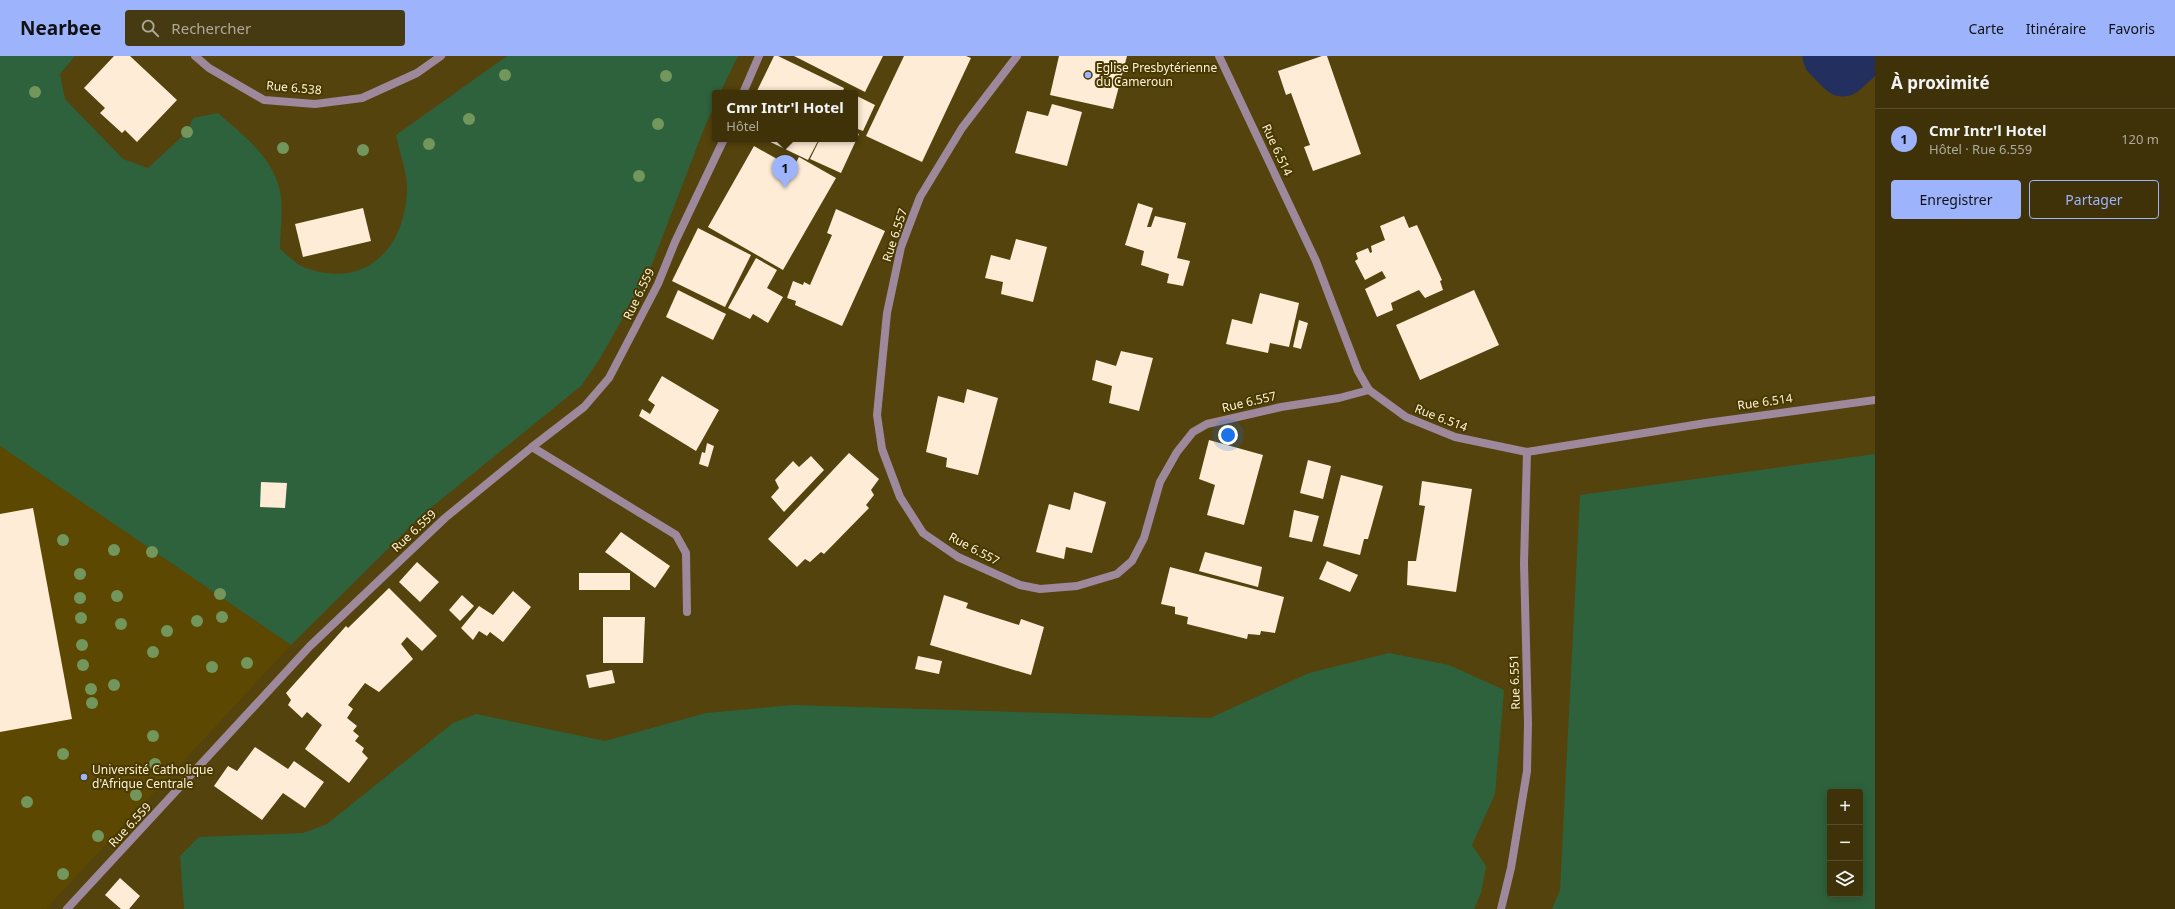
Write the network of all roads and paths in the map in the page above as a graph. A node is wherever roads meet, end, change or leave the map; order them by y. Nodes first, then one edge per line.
1 (195, 56) edge
2 (441, 56) edge
3 (759, 56) edge
4 (1017, 56) edge
5 (1219, 56) edge
6 (744, 90) edge
7 (723, 142) edge
8 (1369, 390) junction
9 (1875, 400) edge
10 (532, 447) junction
11 (1527, 452) junction
12 (687, 612) dead end
13 (67, 909) edge
14 (1501, 909) edge

1 - 2 street, Rue 6.538
3 - 6 street
4 - 8 street, Rue 6.557
5 - 8 street, Rue 6.514
7 - 10 street, Rue 6.559
8 - 11 street, Rue 6.514
9 - 11 street, Rue 6.514
10 - 12 street
10 - 13 street, Rue 6.559
11 - 14 street, Rue 6.551

